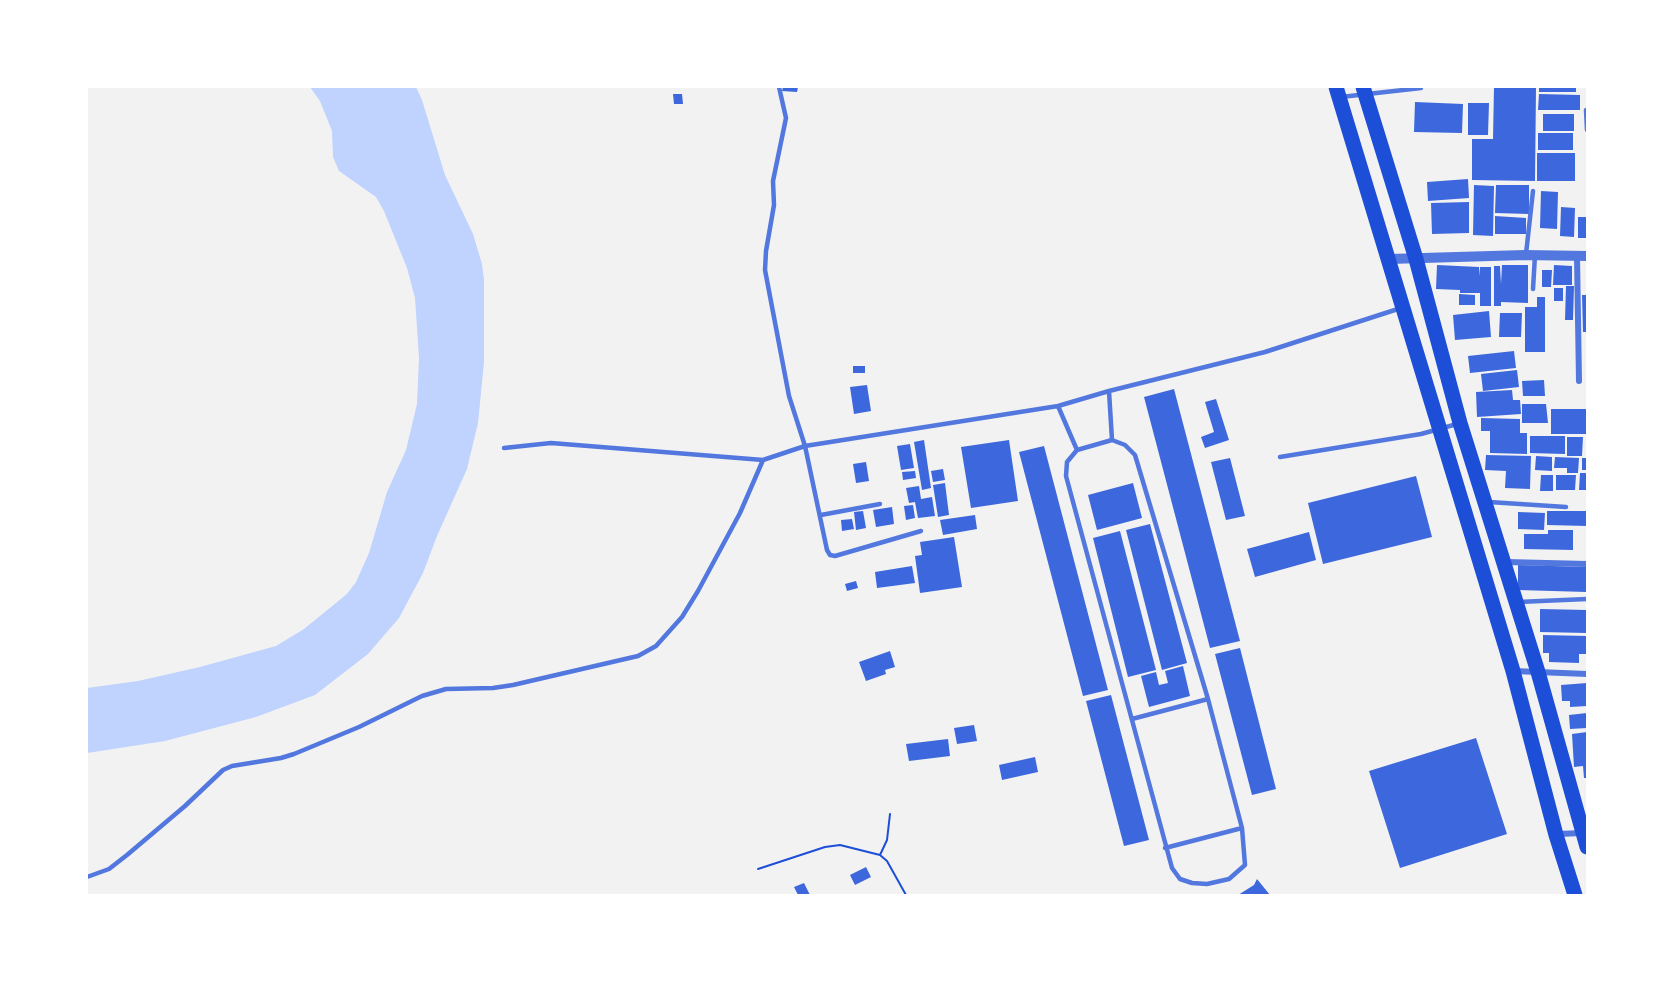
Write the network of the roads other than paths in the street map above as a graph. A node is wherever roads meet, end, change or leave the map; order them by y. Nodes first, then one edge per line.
1 (779, 87) edge
2 (1422, 88) edge
3 (1364, 91) edge
4 (1337, 92) edge
5 (1586, 110) edge
6 (1587, 130) edge
7 (1533, 191) dead end
8 (1530, 255) junction
9 (1582, 256) edge
10 (1389, 259) junction
11 (1416, 259) junction
12 (1533, 289) dead end
13 (1403, 307) junction
14 (1579, 381) dead end
15 (1109, 391) junction
16 (1058, 406) junction
17 (1460, 423) junction
18 (1441, 430) junction
19 (1112, 440) junction
20 (805, 446) junction
21 (504, 448) dead end
22 (1077, 450) junction
23 (1280, 457) dead end
24 (762, 460) junction
25 (1484, 502) junction
26 (880, 504) dead end
27 (1566, 507) dead end
28 (821, 515) junction
29 (921, 531) dead end
30 (1502, 562) junction
31 (1587, 564) edge
32 (1587, 598) edge
33 (1515, 602) junction
34 (1513, 671) junction
35 (1538, 672) junction
36 (1587, 674) edge
37 (1208, 699) junction
38 (1132, 719) junction
39 (1242, 828) junction
40 (1556, 835) junction
41 (1586, 838) edge
42 (1165, 848) junction
43 (87, 877) edge
44 (1575, 895) edge

1 - 20 lane
2 - 3 lane
3 - 4 lane
3 - 11 main road
4 - 10 main road
5 - 6 lane
7 - 8 lane
8 - 9 street
8 - 11 street
8 - 12 lane
9 - 14 street
10 - 11 street
10 - 13 main road
11 - 17 main road
13 - 15 lane
13 - 18 main road
15 - 16 lane
15 - 19 lane
16 - 20 lane
16 - 22 lane
17 - 18 lane
17 - 25 main road
18 - 23 lane
18 - 34 main road
19 - 22 lane
19 - 37 lane
20 - 24 lane
20 - 28 lane
21 - 24 lane
22 - 38 lane
24 - 43 lane
25 - 27 lane
25 - 30 main road
26 - 28 lane
28 - 29 lane
30 - 31 street
30 - 33 main road
32 - 33 lane
33 - 35 main road
34 - 35 street
34 - 40 main road
35 - 36 street
35 - 41 main road
37 - 38 lane
37 - 39 lane
38 - 42 lane
39 - 42 lane
39 - 42 lane
40 - 41 street
40 - 44 main road

